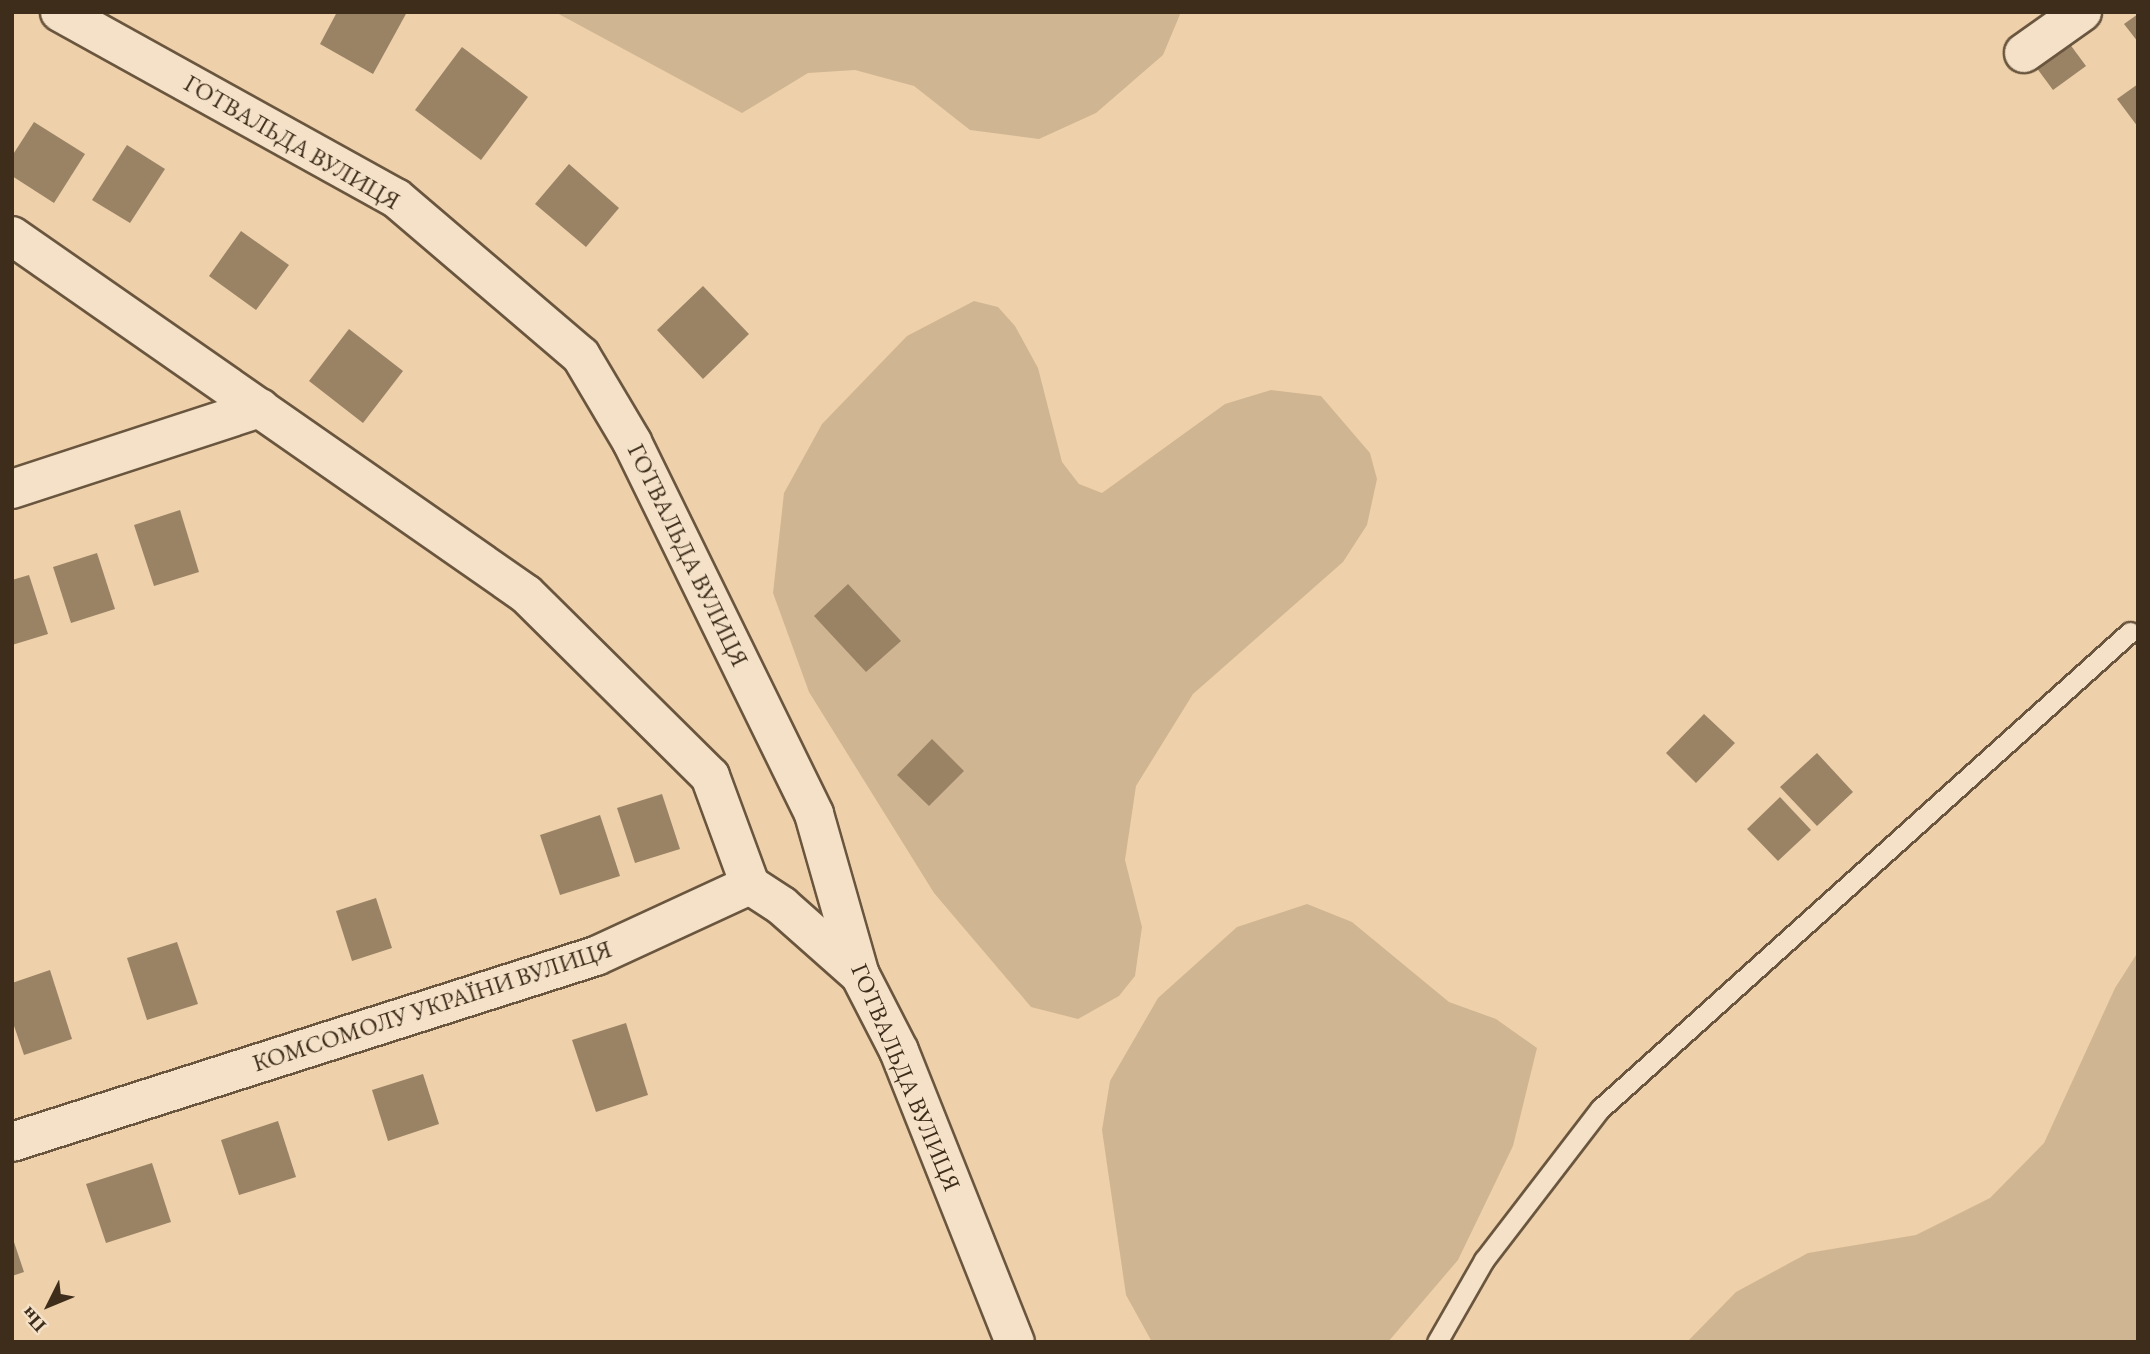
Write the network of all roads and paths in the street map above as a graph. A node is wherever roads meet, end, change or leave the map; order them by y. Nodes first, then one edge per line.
1 (60, 12) edge
2 (2082, 12) edge
3 (2024, 52) dead end
4 (12, 236) edge
5 (260, 408) junction
6 (12, 489) edge
7 (2130, 632) dead end
8 (750, 885) junction
9 (860, 975) junction
10 (12, 1142) edge
11 (1015, 1342) edge
12 (1437, 1342) edge

1 - 9 street, ГОТВАЛЬДА ВУЛИЦЯ
2 - 3 street
4 - 5 street
5 - 6 street
5 - 8 street
7 - 12 lane
8 - 9 street
8 - 10 street, КОМСОМОЛУ УКРАЇНИ ВУЛИЦЯ
9 - 11 street, ГОТВАЛЬДА ВУЛИЦЯ

